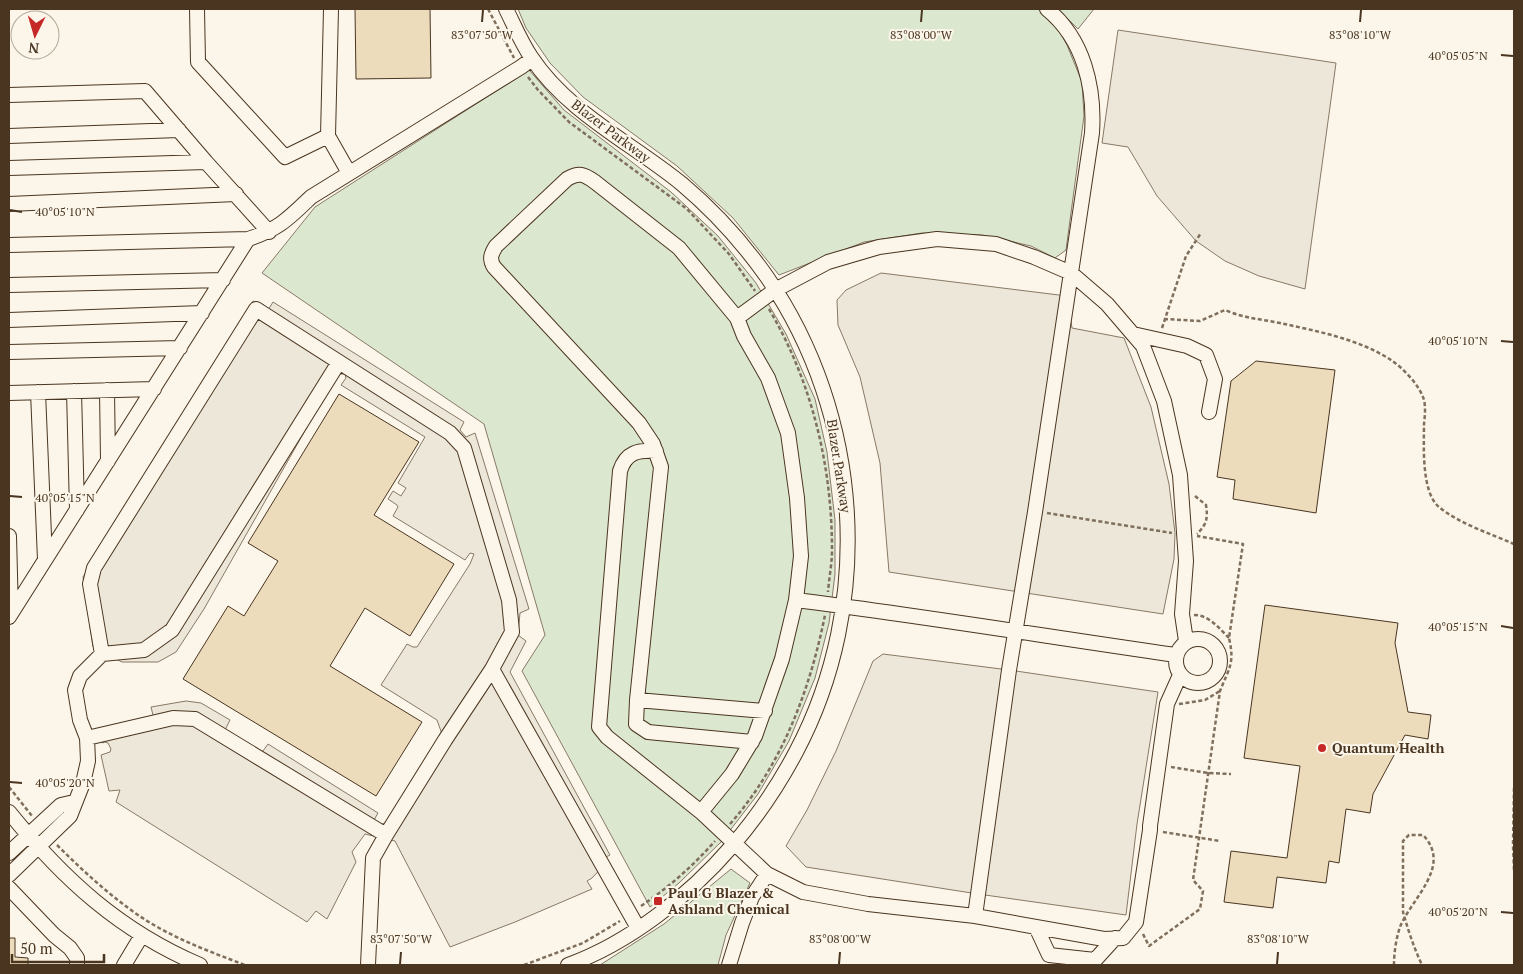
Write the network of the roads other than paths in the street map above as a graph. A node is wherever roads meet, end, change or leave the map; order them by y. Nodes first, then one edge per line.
1 (196, 9) edge
2 (331, 9) edge
3 (506, 9) edge
4 (1047, 9) edge
5 (526, 63) junction
6 (9, 96) edge
7 (179, 130) junction
8 (9, 136) edge
9 (328, 136) junction
10 (206, 162) junction
11 (9, 168) edge
12 (349, 173) junction
13 (236, 194) junction
14 (9, 204) edge
15 (269, 232) junction
16 (248, 239) junction
17 (9, 245) edge
18 (1071, 274) junction
19 (223, 280) junction
20 (9, 285) edge
21 (775, 290) junction
22 (202, 313) junction
23 (736, 318) junction
24 (9, 320) edge
25 (1133, 334) junction
26 (180, 348) junction
27 (9, 352) edge
28 (339, 362) junction
29 (9, 383) edge
30 (154, 389) junction
31 (107, 390) junction
32 (74, 391) junction
33 (38, 392) junction
34 (9, 393) edge
35 (1208, 412) dead end
36 (656, 451) junction
37 (108, 461) junction
38 (77, 510) junction
39 (9, 536) edge
40 (45, 560) junction
41 (796, 600) junction
42 (843, 606) junction
43 (10, 615) edge
44 (1016, 632) junction
45 (1186, 641) junction
46 (102, 654) junction
47 (1176, 656) junction
48 (492, 669) junction
49 (1180, 674) junction
50 (637, 700) junction
51 (765, 711) junction
52 (87, 738) junction
53 (752, 742) junction
54 (74, 802) junction
55 (9, 812) edge
56 (701, 812) junction
57 (28, 835) junction
58 (386, 835) junction
59 (735, 843) junction
60 (38, 848) junction
61 (9, 853) edge
62 (767, 874) junction
63 (9, 876) edge
64 (9, 888) edge
65 (975, 916) junction
66 (1036, 927) junction
67 (638, 928) junction
68 (142, 935) junction
69 (1114, 938) junction
70 (77, 965) edge
71 (124, 965) edge
72 (200, 965) edge
73 (368, 965) edge
74 (568, 965) edge
75 (729, 965) edge

1 - 9 street
2 - 9 street
3 - 5 street, Blazer Parkway
4 - 18 street
5 - 12 street
5 - 21 street, Blazer Parkway
6 - 7 street
7 - 8 street
7 - 10 street
9 - 12 street
10 - 11 street
10 - 13 street
12 - 15 street
13 - 14 street
13 - 15 street
15 - 16 street
16 - 17 street
16 - 19 street
18 - 21 street
18 - 25 street
18 - 44 street
19 - 20 street
19 - 22 street
21 - 23 street
21 - 42 street, Blazer Parkway
22 - 24 street
22 - 26 street
23 - 36 street
23 - 41 street
25 - 35 street
25 - 45 street
26 - 27 street
26 - 30 street
28 - 46 street
28 - 46 street
28 - 48 street
29 - 34 street
30 - 31 street
30 - 37 street
31 - 32 street
31 - 37 street
32 - 33 street
32 - 38 street
33 - 34 street
33 - 40 street
36 - 50 street
36 - 56 street
37 - 38 street
38 - 40 street
39 - 43 street
40 - 43 street
41 - 42 street
41 - 51 street
42 - 44 street
42 - 59 street, Blazer Parkway
44 - 47 street
44 - 65 street
45 - 47 street
45 - 49 street
46 - 52 street
47 - 49 street
48 - 58 street
48 - 67 street
49 - 69 street
50 - 51 street
50 - 53 street
51 - 53 street
52 - 54 street
52 - 58 street
53 - 56 street
54 - 57 street
54 - 60 street
55 - 57 street
56 - 59 street
57 - 60 street
57 - 61 street
58 - 73 street
59 - 62 street
59 - 67 street, Blazer Parkway
60 - 63 street
60 - 68 street
62 - 65 street
62 - 75 street
64 - 70 street
65 - 66 street
66 - 69 street
66 - 69 street
67 - 74 street, Blazer Parkway
68 - 71 street
68 - 72 street

